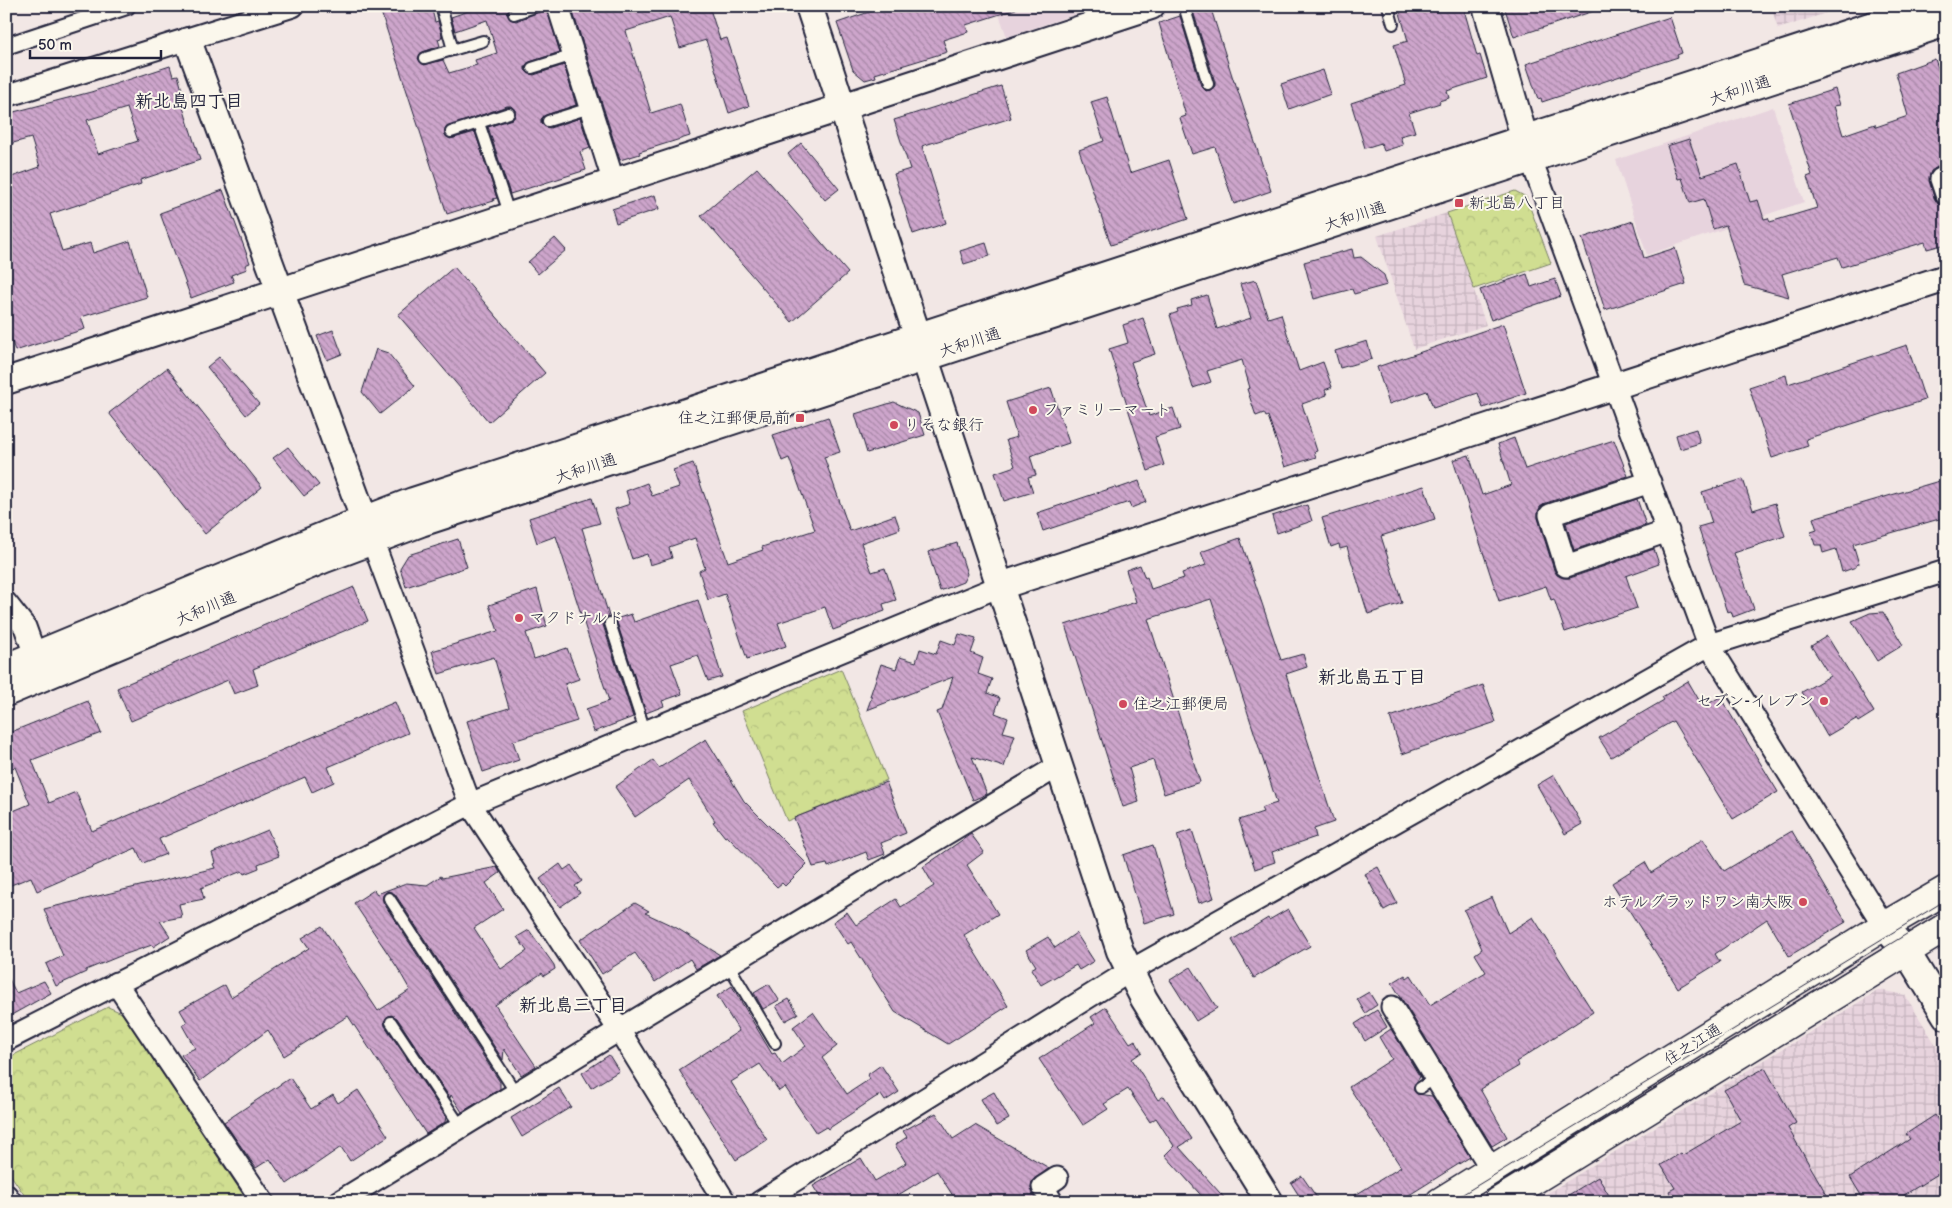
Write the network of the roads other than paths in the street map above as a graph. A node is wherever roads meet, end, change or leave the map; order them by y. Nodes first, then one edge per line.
1 (128, 6) edge
2 (293, 6) edge
3 (441, 6) edge
4 (537, 6) edge
5 (558, 6) edge
6 (809, 6) edge
7 (1151, 6) edge
8 (1184, 6) edge
9 (1388, 6) edge
10 (1486, 6) edge
11 (1931, 6) edge
12 (514, 14) dead end
13 (1946, 23) edge
14 (1393, 24) dead end
15 (188, 40) junction
16 (483, 41) dead end
17 (6, 46) edge
18 (454, 50) junction
19 (574, 55) junction
20 (424, 58) dead end
21 (532, 68) dead end
22 (1208, 84) dead end
23 (6, 96) edge
24 (590, 108) junction
25 (841, 108) junction
26 (509, 113) dead end
27 (548, 121) dead end
28 (479, 123) junction
29 (451, 132) dead end
30 (1527, 149) junction
31 (614, 183) junction
32 (510, 217) junction
33 (1946, 278) edge
34 (280, 292) junction
35 (921, 347) junction
36 (6, 381) edge
37 (1615, 384) junction
38 (1650, 482) junction
39 (368, 530) junction
40 (1668, 532) junction
41 (1946, 571) edge
42 (1000, 586) junction
43 (6, 603) edge
44 (610, 622) dead end
45 (1709, 645) junction
46 (35, 656) junction
47 (6, 668) edge
48 (6, 693) edge
49 (646, 732) junction
50 (1060, 765) junction
51 (470, 804) junction
52 (1946, 890) edge
53 (389, 898) dead end
54 (1884, 926) junction
55 (1946, 927) edge
56 (1906, 951) junction
57 (728, 964) junction
58 (1130, 971) junction
59 (116, 983) junction
60 (1392, 1007) dead end
61 (1946, 1016) edge
62 (391, 1022) dead end
63 (619, 1030) junction
64 (6, 1040) edge
65 (775, 1043) dead end
66 (516, 1093) junction
67 (460, 1127) junction
68 (1492, 1170) junction
69 (1057, 1178) dead end
70 (6, 1195) edge
71 (11, 1202) edge
72 (263, 1202) edge
73 (339, 1202) edge
74 (725, 1202) edge
75 (760, 1202) edge
76 (1052, 1202) edge
77 (1270, 1202) edge
78 (1440, 1202) edge
79 (1498, 1202) edge

1 - 17 street
2 - 15 street
3 - 18 lane
4 - 12 lane
5 - 19 street
6 - 25 street
7 - 25 street
8 - 22 lane
9 - 14 lane
10 - 30 street
11 - 30 street, 大和川通
13 - 30 street, 大和川通
15 - 23 street
15 - 34 street
16 - 18 lane
18 - 20 lane
19 - 21 lane
19 - 24 street
24 - 27 lane
24 - 31 street
25 - 31 street
25 - 35 street
26 - 28 lane
28 - 29 lane
28 - 32 lane
30 - 35 street, 大和川通
30 - 37 street
31 - 32 street
32 - 34 street
33 - 37 street
34 - 36 street
34 - 39 street
35 - 39 street, 大和川通
35 - 42 street
37 - 38 street
37 - 42 street
38 - 40 street
38 - 40 street
39 - 46 street, 大和川通
39 - 48 street, 大和川通
39 - 51 street
40 - 45 street
41 - 45 street
42 - 49 street
42 - 50 street
43 - 46 street
44 - 49 lane
45 - 54 street
45 - 58 street
46 - 47 street, 大和川通
49 - 51 street
50 - 57 street
50 - 58 street
51 - 59 street
51 - 63 street
52 - 54 main road, 住之江通
53 - 66 lane
54 - 56 street
54 - 68 main road, 住之江通
55 - 56 main road, 住之江通
56 - 61 street
56 - 79 main road, 住之江通
57 - 63 street
57 - 65 lane
58 - 75 street
58 - 77 street
59 - 64 street
59 - 72 street
60 - 68 street
62 - 67 lane
63 - 66 street
63 - 74 street
66 - 67 street
67 - 73 street
68 - 78 main road, 住之江通
69 - 76 street
70 - 71 street

